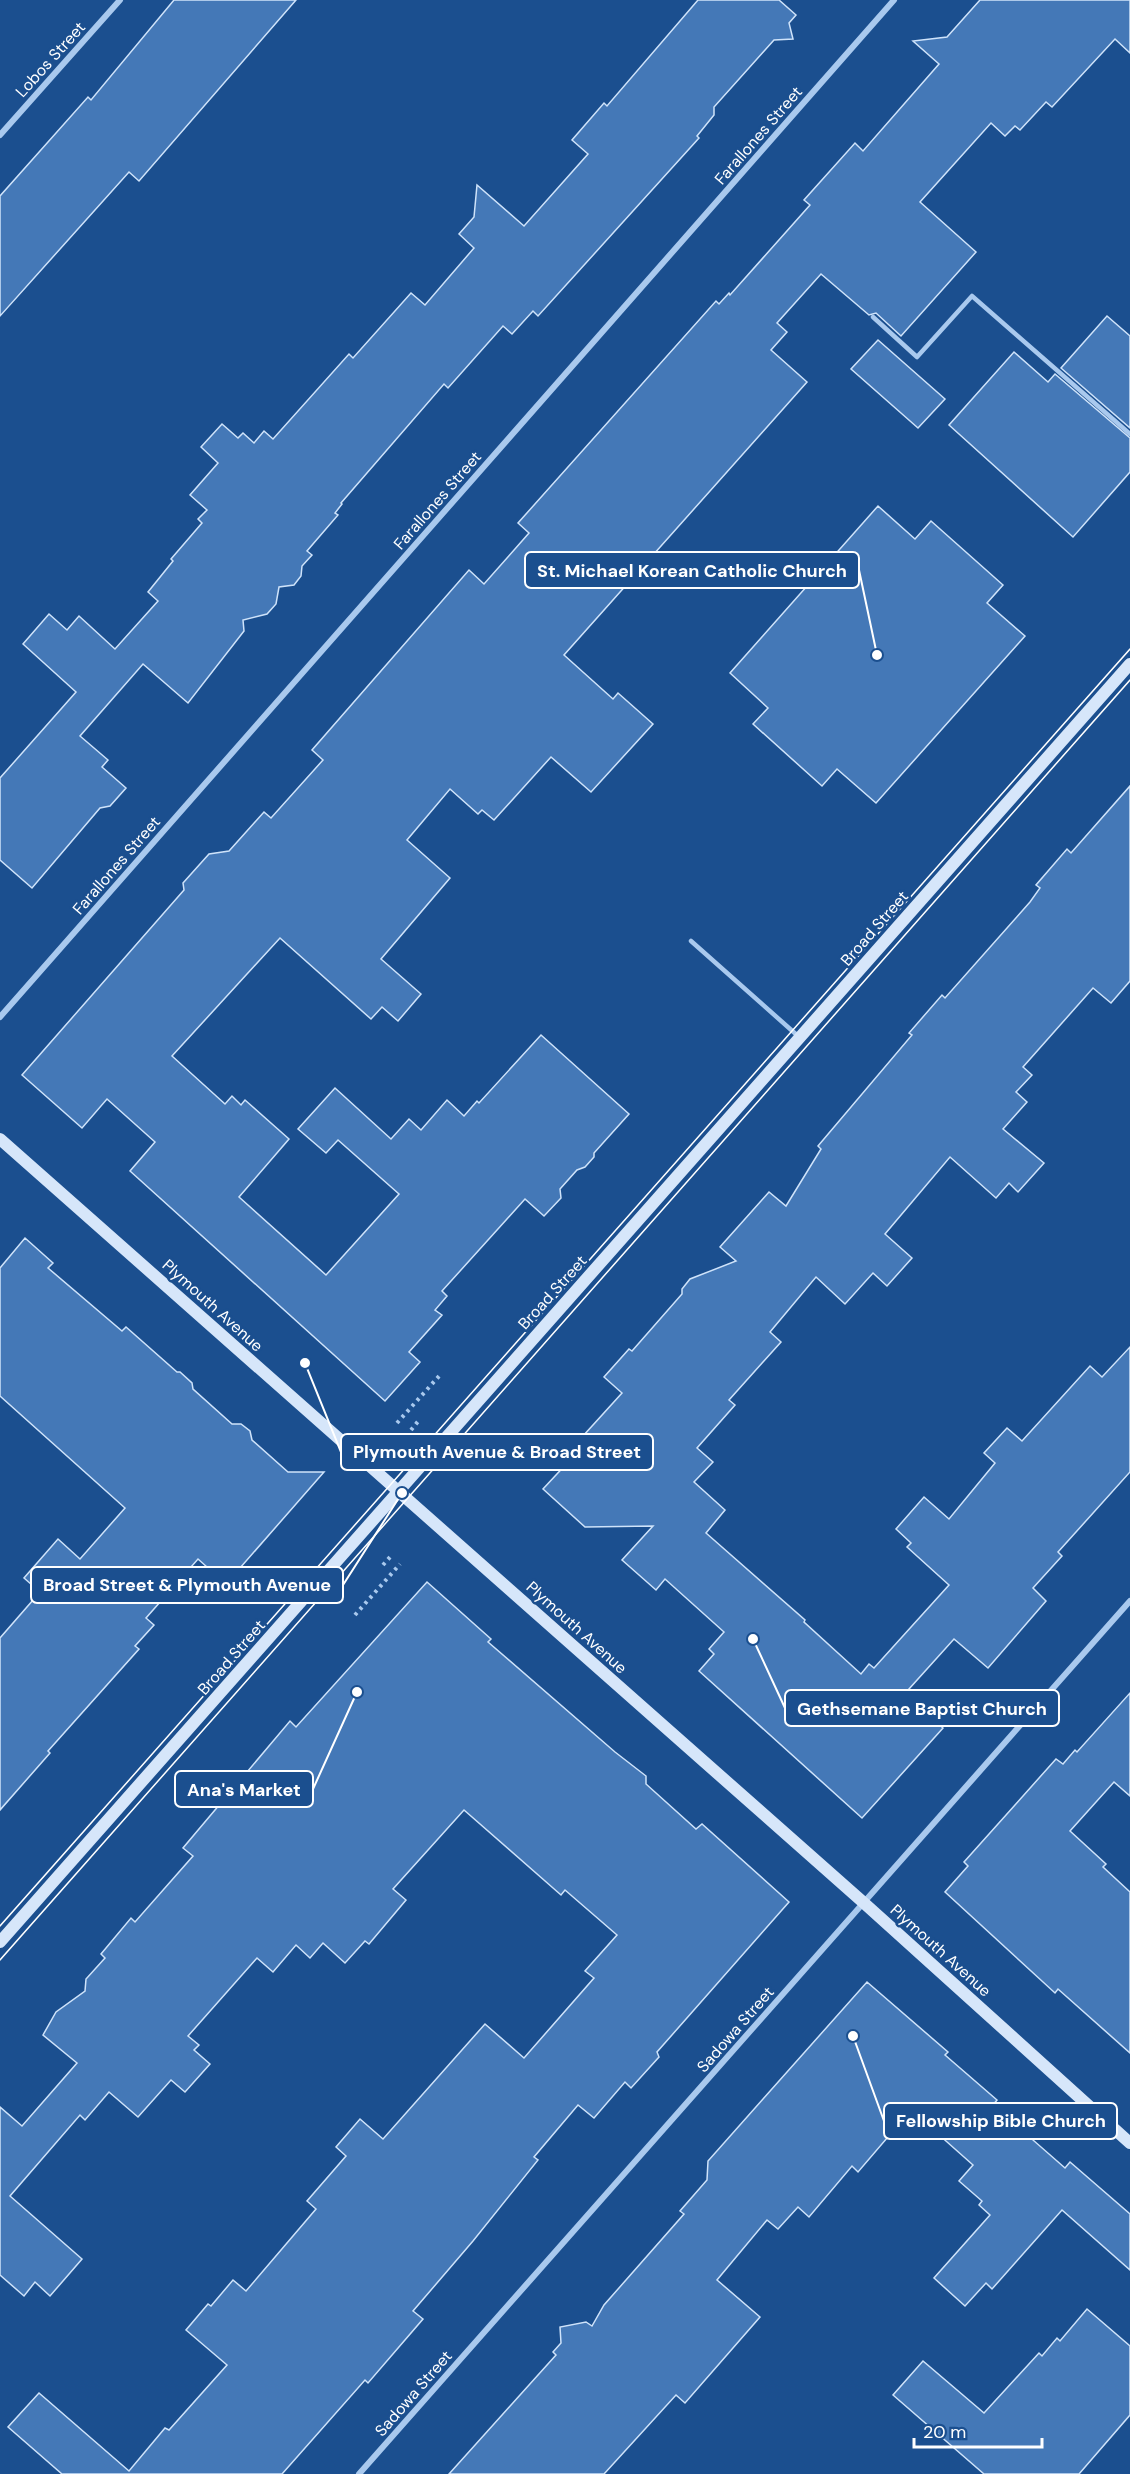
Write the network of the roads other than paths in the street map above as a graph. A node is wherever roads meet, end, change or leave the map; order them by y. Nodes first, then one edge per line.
1 (120, 0) edge
2 (894, 0) edge
3 (0, 135) edge
4 (873, 317) dead end
5 (1130, 434) edge
6 (1130, 664) edge
7 (691, 940) dead end
8 (0, 1017) edge
9 (800, 1038) junction
10 (0, 1139) edge
11 (398, 1492) junction
12 (1130, 1601) edge
13 (864, 1903) junction
14 (0, 1942) edge
15 (1130, 2143) edge
16 (359, 2474) edge

1 - 3 street, Lobos Street
2 - 8 street, Farallones Street
4 - 5 lane
6 - 9 street, Broad Street
7 - 9 lane
9 - 11 street, Broad Street
10 - 11 street, Plymouth Avenue
11 - 13 street, Plymouth Avenue
11 - 14 street, Broad Street
12 - 13 street, Sadowa Street
13 - 15 street, Plymouth Avenue
13 - 16 street, Sadowa Street

